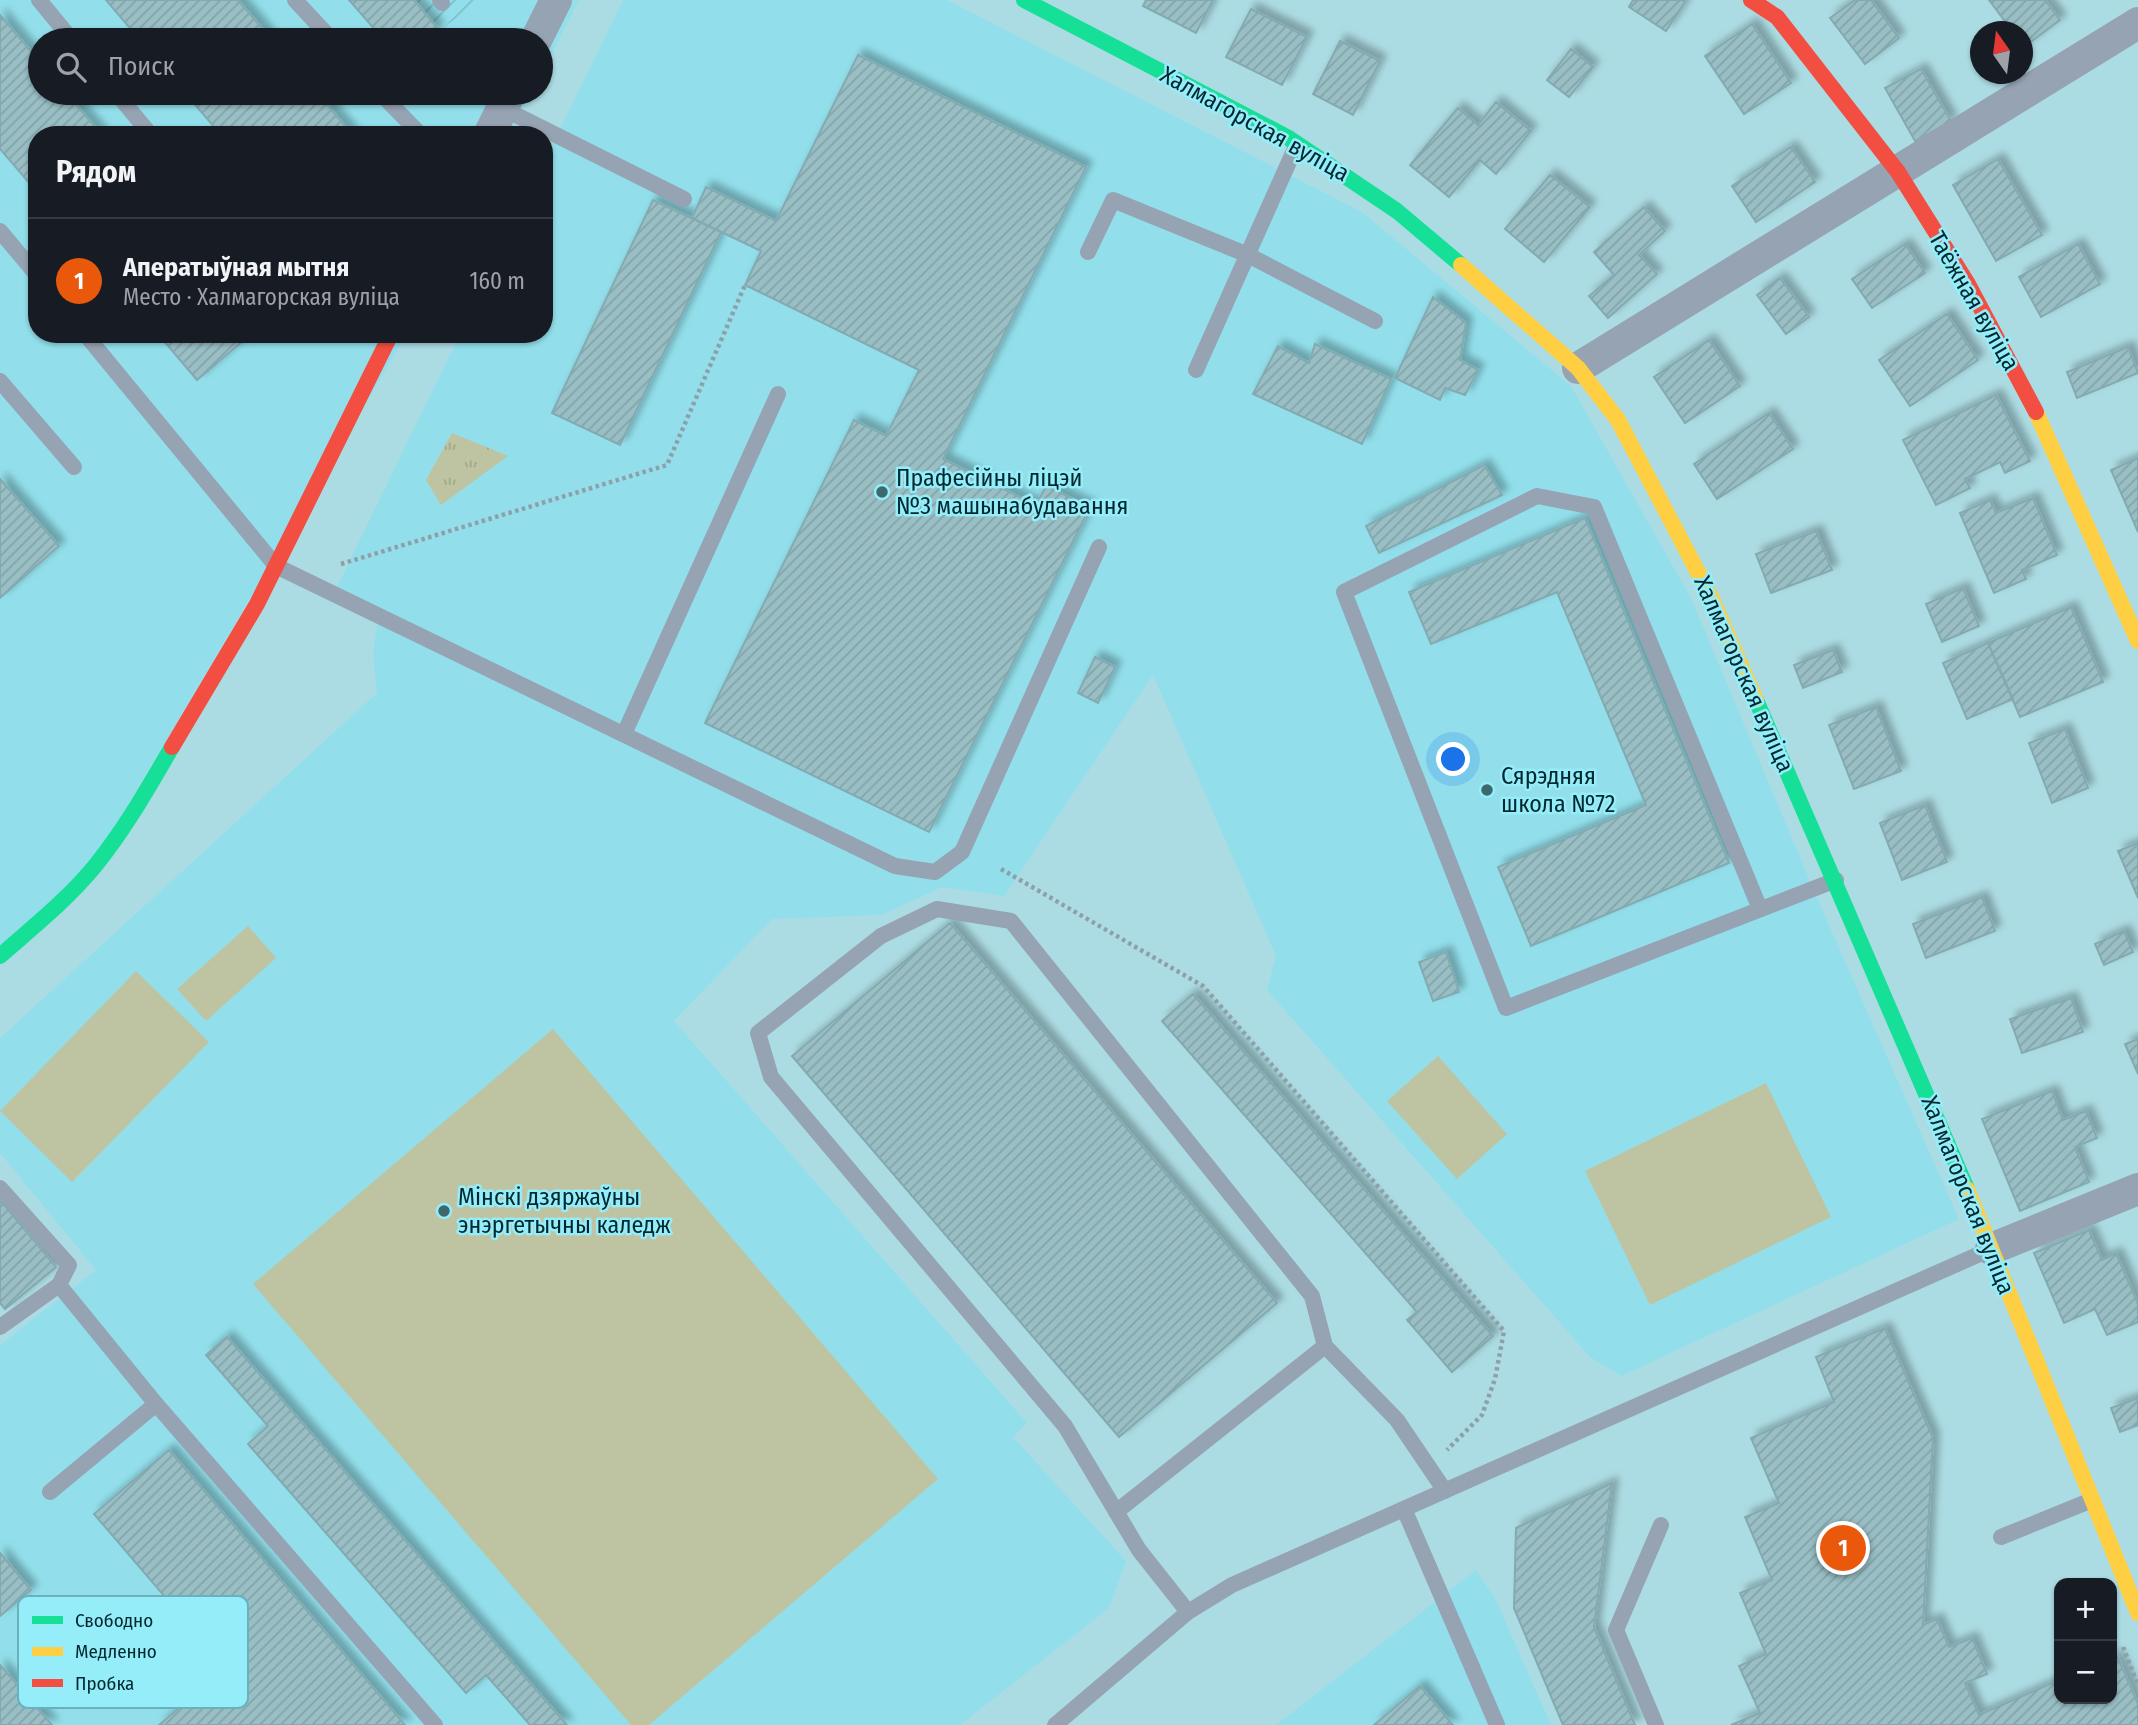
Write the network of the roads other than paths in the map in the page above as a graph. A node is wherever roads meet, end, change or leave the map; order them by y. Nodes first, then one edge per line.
1 (39, 0) edge
2 (295, 0) edge
3 (1024, 0) edge
4 (1751, 0) edge
5 (554, 1) edge
6 (2138, 23) edge
7 (62, 28) edge
8 (321, 28) edge
9 (542, 28) edge
10 (126, 105) edge
11 (392, 105) edge
12 (500, 112) edge
13 (144, 126) edge
14 (412, 126) edge
15 (530, 126) edge
16 (553, 137) edge
17 (1297, 144) junction
18 (1897, 170) junction
19 (684, 199) dead end
20 (0, 231) edge
21 (1088, 252) dead end
22 (1248, 255) junction
23 (28, 264) edge
24 (1375, 321) dead end
25 (92, 343) edge
26 (387, 343) edge
27 (1578, 368) junction
28 (1196, 370) dead end
29 (0, 381) edge
30 (778, 394) dead end
31 (74, 467) dead end
32 (1099, 547) dead end
33 (276, 566) junction
34 (2138, 642) edge
35 (624, 734) junction
36 (1836, 880) junction
37 (1760, 909) junction
38 (0, 956) edge
39 (0, 1188) edge
40 (2138, 1189) edge
41 (1991, 1249) junction
42 (60, 1284) junction
43 (0, 1327) edge
44 (1325, 1346) junction
45 (156, 1404) junction
46 (50, 1492) dead end
47 (1445, 1492) junction
48 (2092, 1500) junction
49 (1404, 1509) junction
50 (1116, 1512) junction
51 (1661, 1525) dead end
52 (2001, 1537) dead end
53 (1188, 1612) junction
54 (2138, 1613) edge
55 (435, 1725) edge
56 (1055, 1725) edge
57 (1497, 1725) edge
58 (1656, 1725) edge

1 - 7 lane
2 - 8 lane
3 - 17 street, Халмагорская вуліца
4 - 18 street, Таёжная вуліца
5 - 9 street
6 - 18 street
10 - 13 lane
11 - 14 lane
12 - 15 lane
16 - 19 lane
17 - 22 lane
17 - 27 street, Халмагорская вуліца
18 - 27 street
18 - 34 street, Таёжная вуліца
20 - 23 lane
21 - 22 lane
22 - 24 lane
22 - 28 lane
25 - 33 lane
26 - 33 street
27 - 36 street, Халмагорская вуліца
29 - 31 lane
30 - 35 lane
32 - 35 lane
33 - 35 lane
33 - 38 street
36 - 37 lane
36 - 41 street, Халмагорская вуліца
37 - 37 lane
39 - 42 lane
40 - 41 street
41 - 47 lane
41 - 48 street, Халмагорская вуліца
42 - 43 lane
42 - 45 lane
44 - 47 lane
44 - 50 lane
44 - 50 lane
45 - 46 lane
45 - 55 lane
47 - 49 lane
48 - 52 lane
48 - 54 street, Халмагорская вуліца
49 - 53 lane
49 - 57 lane
50 - 53 lane
51 - 58 lane
53 - 56 lane

